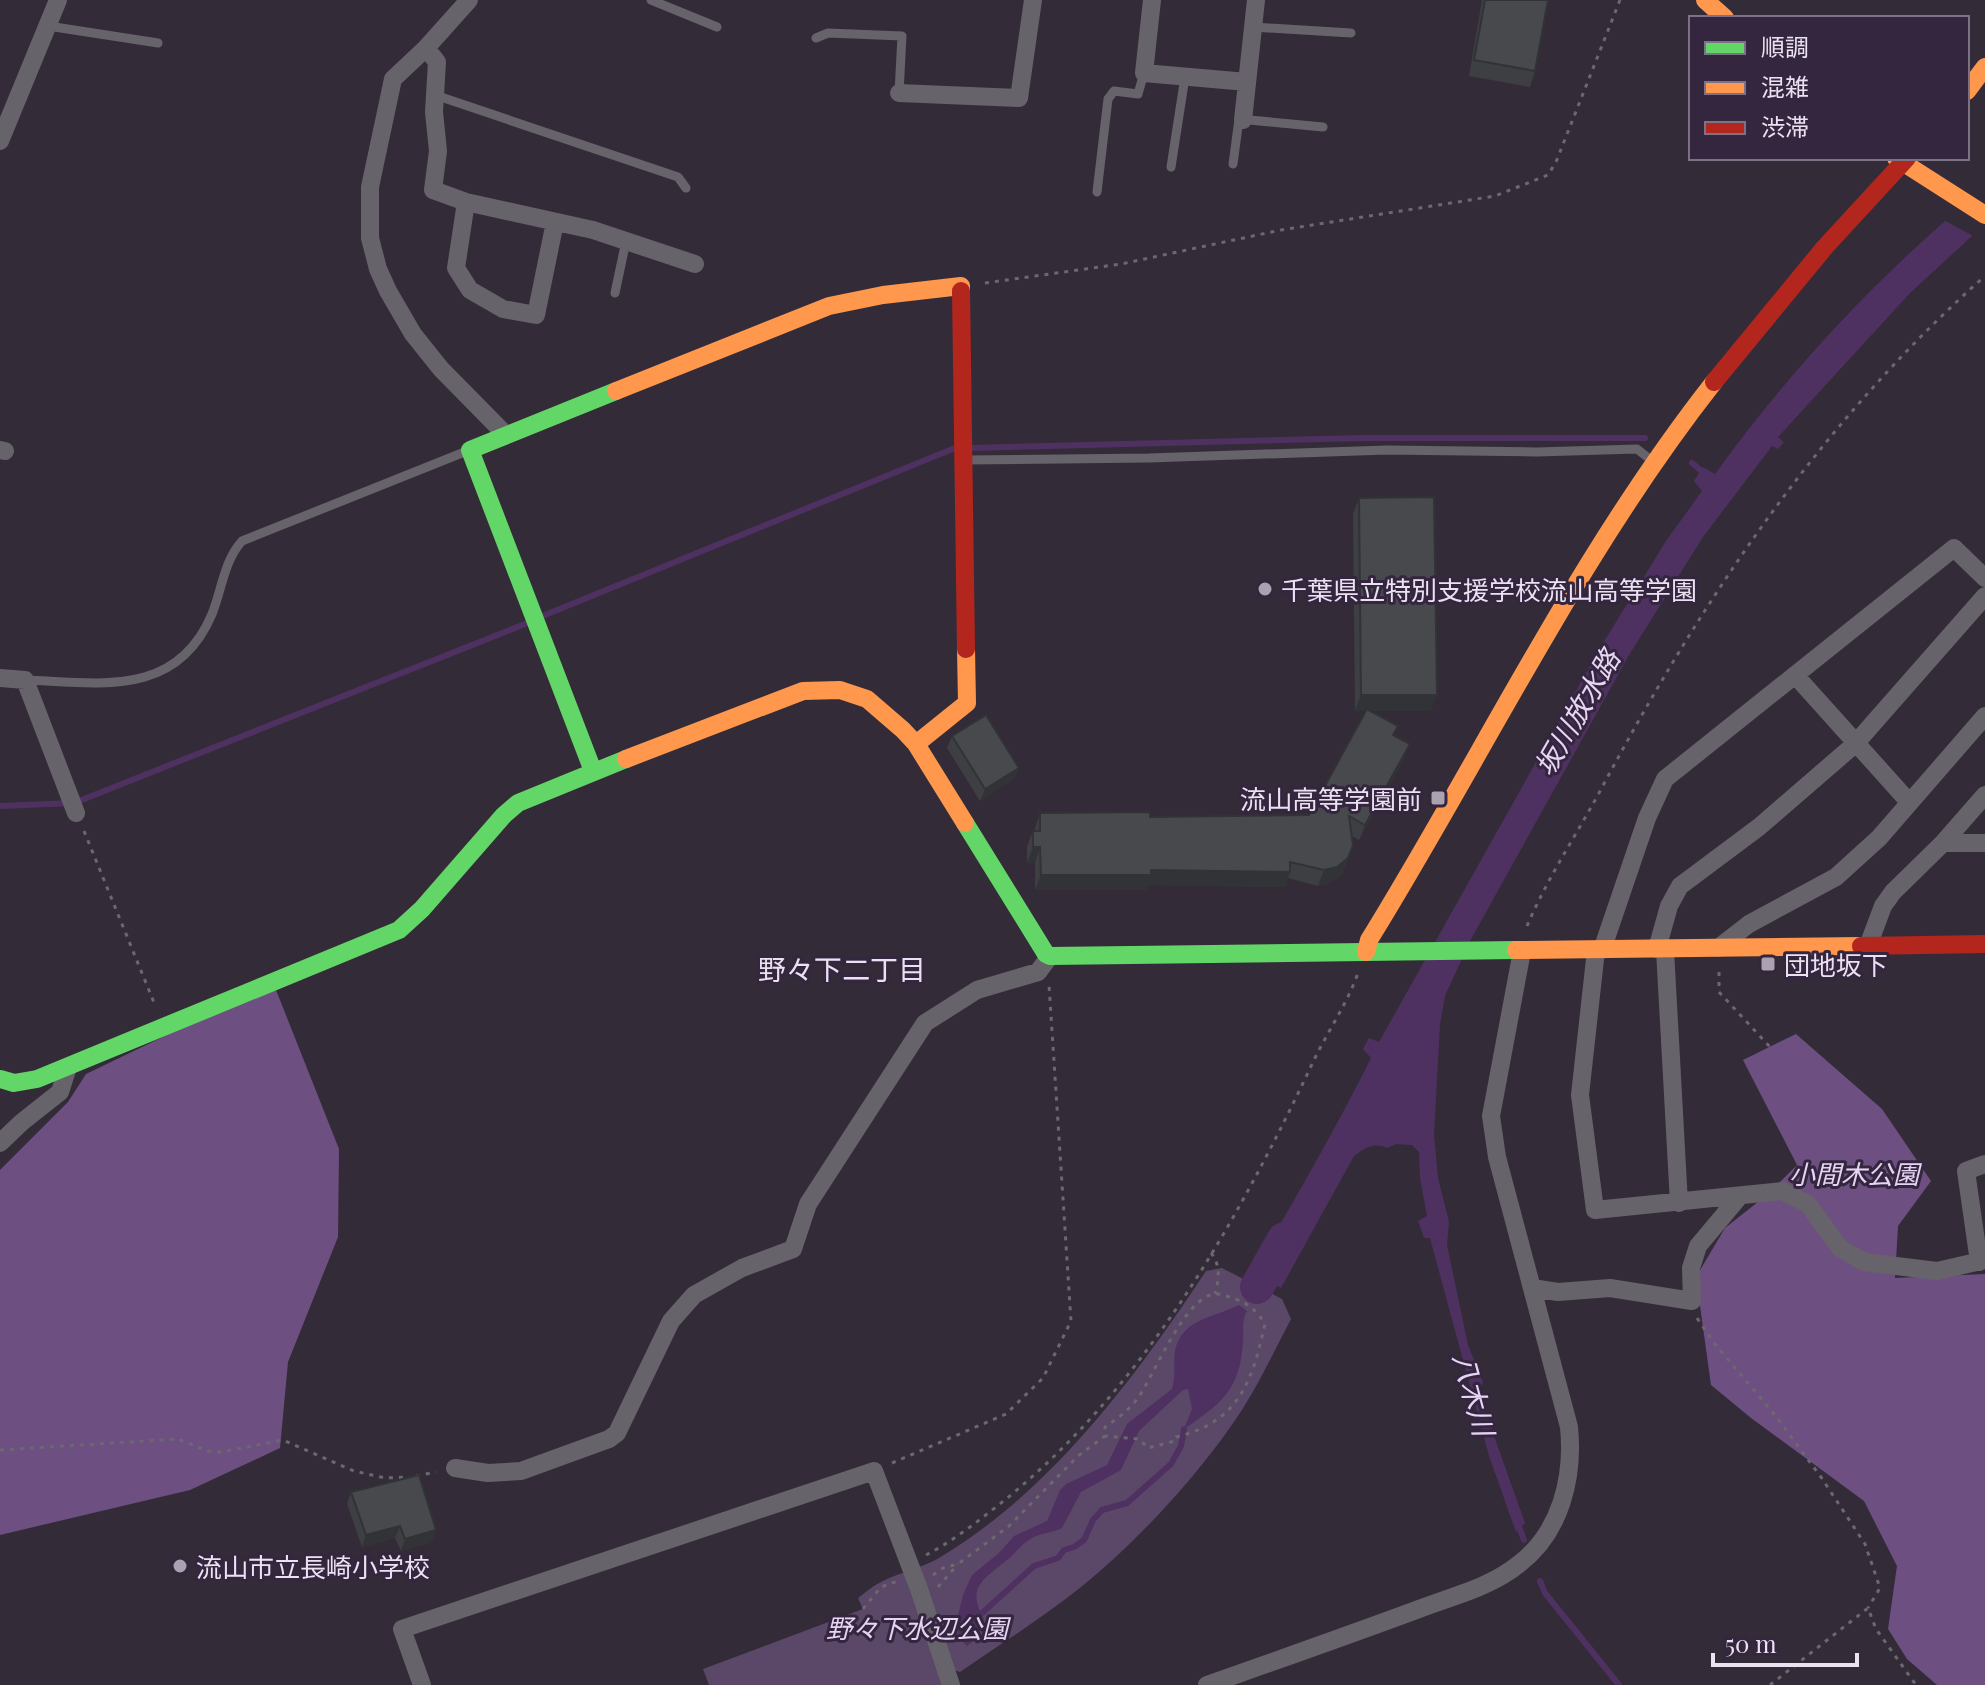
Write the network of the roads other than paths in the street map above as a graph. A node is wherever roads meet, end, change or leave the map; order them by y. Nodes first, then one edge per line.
1 (58, 0) edge
2 (469, 0) edge
3 (651, 0) edge
4 (1033, 0) edge
5 (1152, 0) edge
6 (1256, 0) edge
7 (1705, 0) edge
8 (1723, 16) edge
9 (48, 26) junction
10 (717, 27) dead end
11 (1253, 27) junction
12 (1351, 33) dead end
13 (816, 38) dead end
14 (158, 43) dead end
15 (426, 48) junction
16 (1985, 67) edge
17 (1144, 73) junction
18 (1185, 77) junction
19 (1247, 82) junction
20 (1969, 88) edge
21 (899, 93) joint
22 (435, 95) junction
23 (1243, 120) junction
24 (1323, 127) dead end
25 (0, 141) edge
26 (1901, 160) edge
27 (1233, 164) dead end
28 (1171, 167) dead end
29 (686, 188) dead end
30 (1097, 192) dead end
31 (466, 202) junction
32 (1985, 215) edge
33 (555, 222) junction
34 (626, 241) junction
35 (695, 264) dead end
36 (615, 293) dead end
37 (505, 434) junction
38 (470, 450) junction
39 (962, 460) junction
40 (1654, 462) junction
41 (1985, 578) edge
42 (1985, 596) edge
43 (1795, 675) junction
44 (0, 678) edge
45 (25, 680) junction
46 (1985, 716) edge
47 (916, 744) junction
48 (1855, 744) junction
49 (593, 771) junction
50 (1985, 795) edge
51 (1909, 802) junction
52 (73, 806) road end
53 (1943, 843) junction
54 (1985, 843) edge
55 (1985, 944) edge
56 (1868, 946) junction
57 (1718, 948) junction
58 (1661, 949) junction
59 (1599, 950) junction
60 (1513, 951) junction
61 (1374, 952) junction
62 (1047, 961) junction
63 (68, 1067) junction
64 (0, 1079) edge
65 (0, 1143) edge
66 (1985, 1164) edge
67 (1739, 1197) junction
68 (1679, 1203) junction
69 (1982, 1261) edge
70 (1532, 1288) junction
71 (455, 1468) road end
72 (422, 1685) edge
73 (951, 1685) edge
74 (1207, 1685) edge

1 - 9 street
2 - 15 street
3 - 10 lane
4 - 21 street
5 - 17 street
6 - 11 street
7 - 8 street
9 - 14 lane
9 - 25 street
11 - 12 lane
11 - 19 street
13 - 21 lane
15 - 22 street
15 - 37 street
16 - 20 street
17 - 18 street
17 - 30 lane
18 - 19 street
18 - 28 lane
19 - 23 street
22 - 29 lane
22 - 31 street
23 - 24 lane
23 - 27 lane
26 - 32 street
26 - 40 street
31 - 33 street
31 - 33 street
33 - 34 street
34 - 35 street
34 - 36 lane
37 - 38 street
37 - 39 street
38 - 45 lane
38 - 49 street
39 - 40 lane
39 - 47 street
40 - 61 street
41 - 43 street
42 - 48 street
43 - 48 street
43 - 59 street
44 - 45 street
45 - 52 street
46 - 51 street
47 - 49 street
47 - 62 street
48 - 51 street
48 - 58 street
49 - 63 street
50 - 53 street
51 - 57 street
53 - 54 street
53 - 56 street
55 - 56 street
56 - 57 street
57 - 58 street
58 - 59 street
58 - 68 street
59 - 60 street
59 - 68 street
60 - 61 street
60 - 70 street
61 - 62 street
62 - 71 street
63 - 64 street
63 - 65 street
66 - 69 street
67 - 68 street
67 - 69 street
67 - 70 street
70 - 74 street
72 - 73 street

